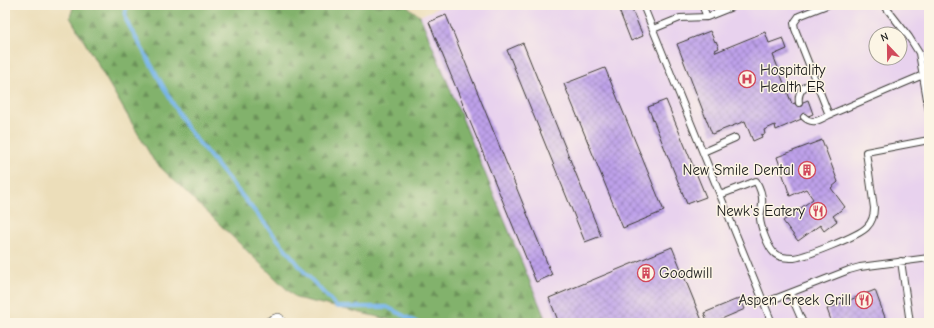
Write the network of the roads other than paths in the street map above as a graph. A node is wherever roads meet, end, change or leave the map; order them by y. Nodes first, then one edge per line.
1 (643, 5) edge
2 (702, 5) edge
3 (737, 5) edge
4 (827, 5) edge
5 (884, 5) edge
6 (707, 17) junction
7 (653, 29) junction
8 (923, 75) junction
9 (815, 81) junction
10 (799, 103) dead end
11 (929, 111) edge
12 (829, 115) junction
13 (804, 117) dead end
14 (736, 138) dead end
15 (929, 140) edge
16 (703, 152) junction
17 (720, 195) junction
18 (929, 258) edge
19 (901, 262) junction
20 (790, 293) junction
21 (764, 303) junction
22 (772, 323) edge
23 (803, 323) edge
24 (910, 323) edge

1 - 7 lane
2 - 6 lane
3 - 6 lane
4 - 9 lane
5 - 8 lane
6 - 7 lane
7 - 16 lane
8 - 11 lane
8 - 12 lane
9 - 10 lane
9 - 12 lane
12 - 13 lane
14 - 16 lane
15 - 17 lane
16 - 17 lane
17 - 21 lane
18 - 19 lane
19 - 20 lane
19 - 24 lane
20 - 21 lane
20 - 23 lane
21 - 22 lane

